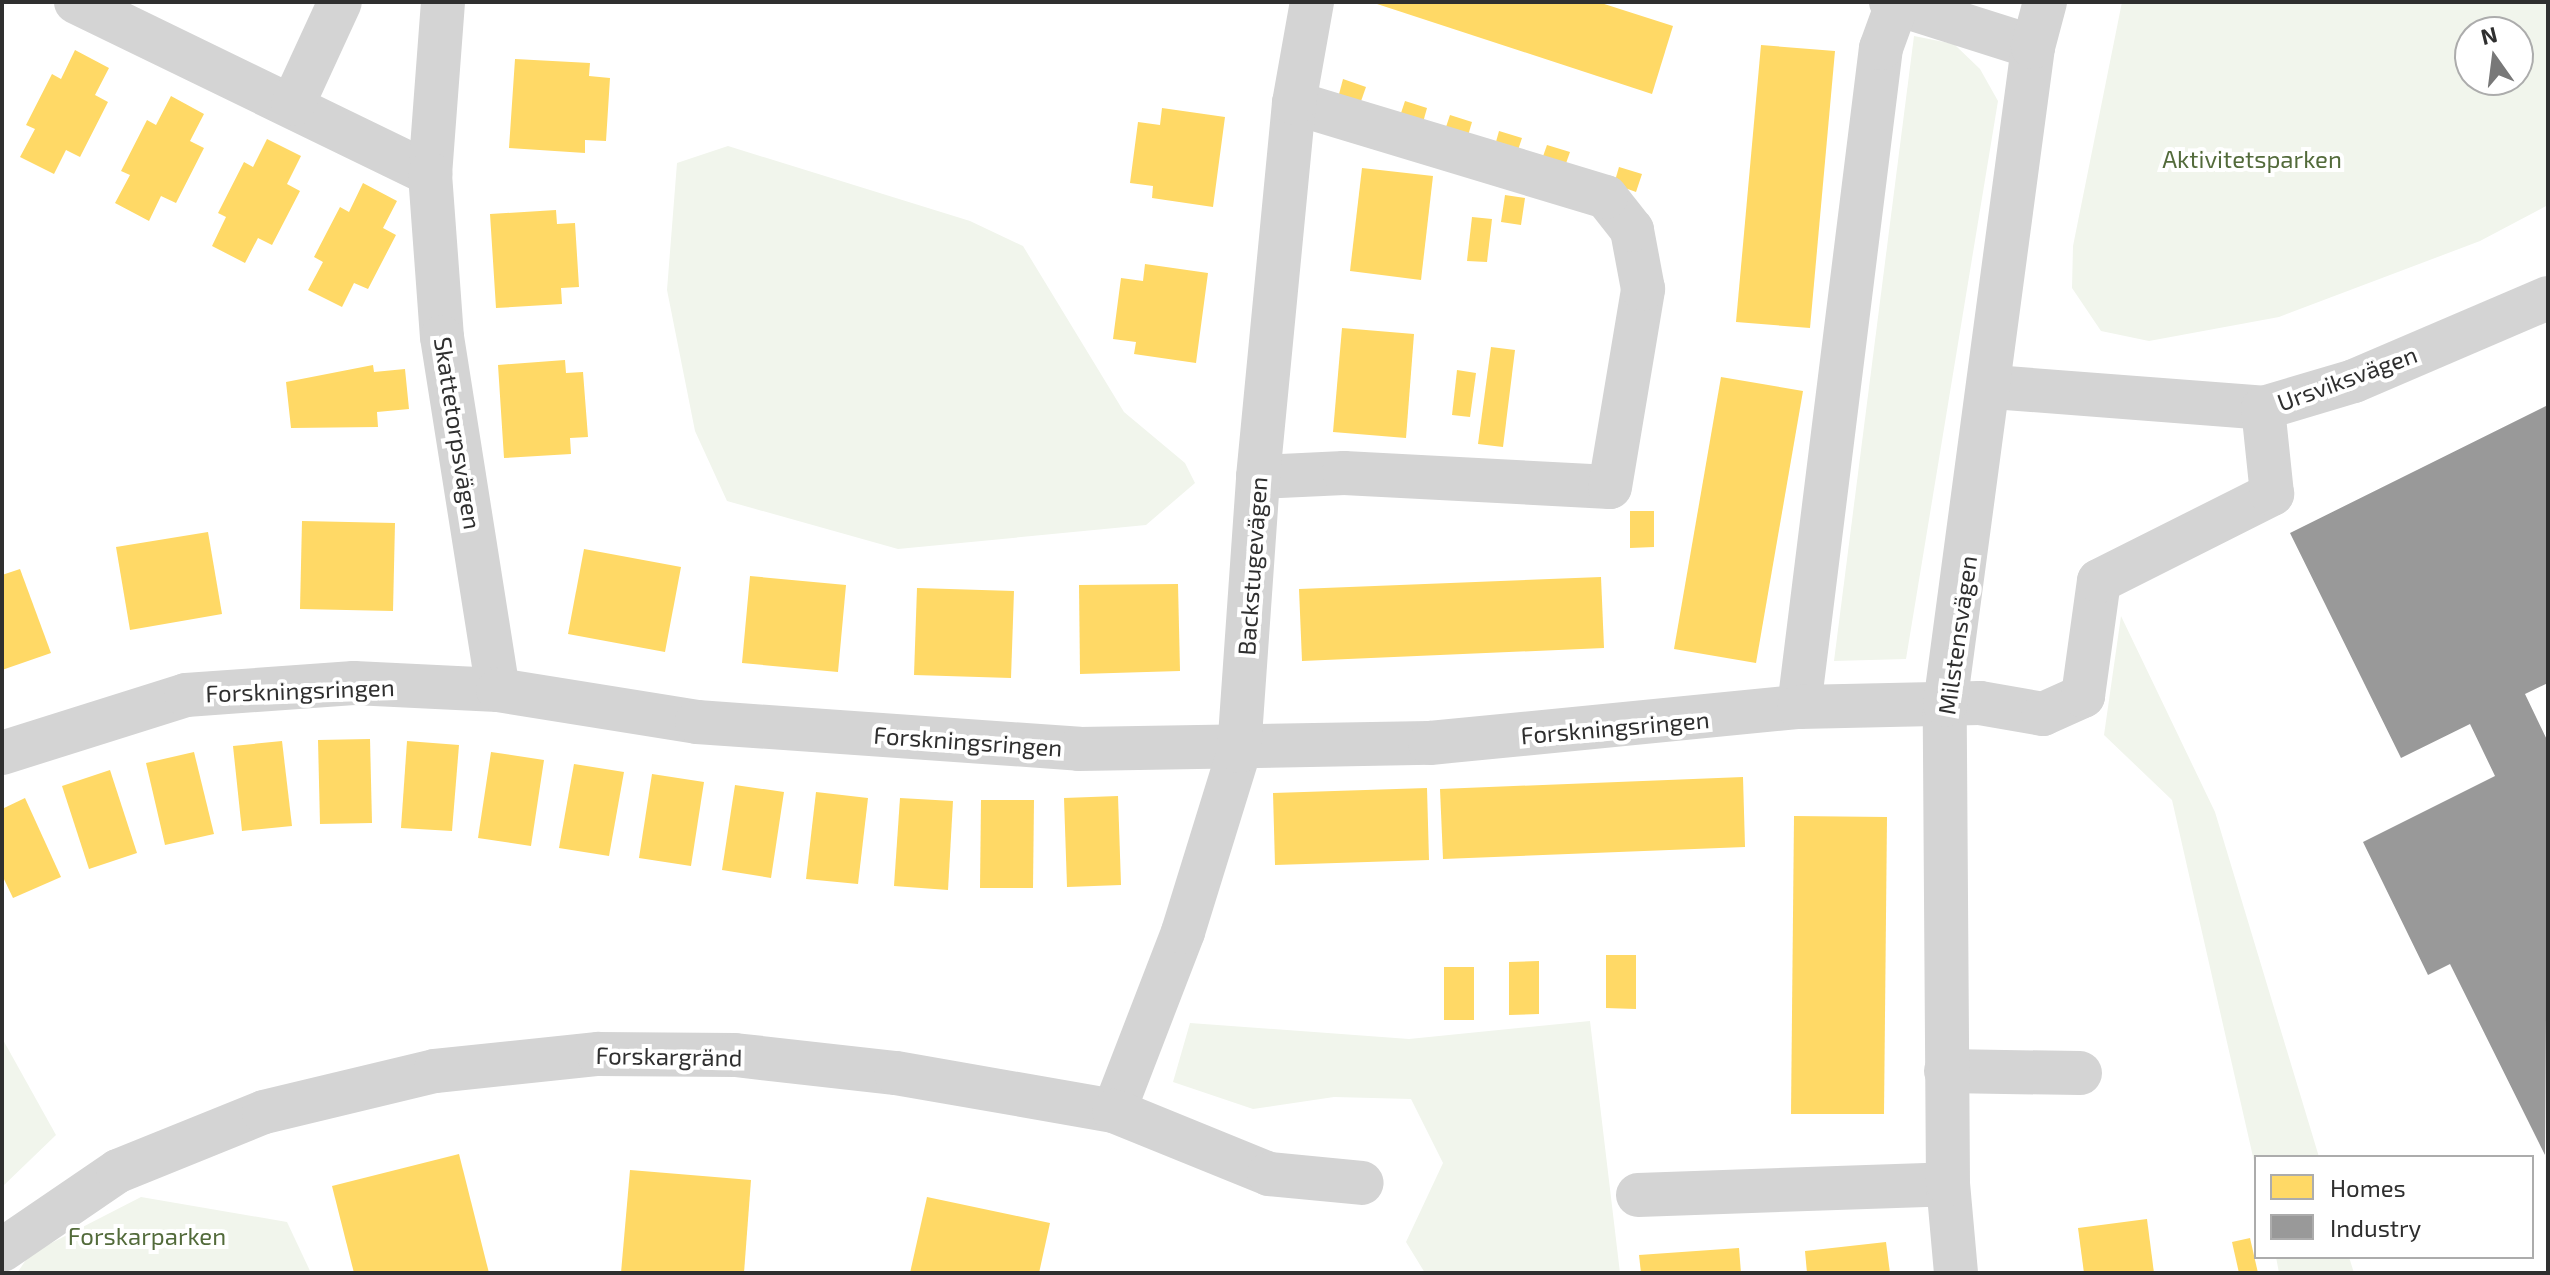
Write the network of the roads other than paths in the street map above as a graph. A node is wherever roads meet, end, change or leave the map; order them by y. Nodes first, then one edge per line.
1 (76, 2) edge
2 (340, 2) edge
3 (443, 2) edge
4 (1312, 2) edge
5 (2045, 2) edge
6 (1894, 3) edge
7 (2033, 47) junction
8 (1294, 103) junction
9 (293, 104) junction
10 (430, 174) junction
11 (2548, 298) edge
12 (1993, 387) junction
13 (2263, 408) junction
14 (1258, 477) junction
15 (498, 690) junction
16 (1945, 705) junction
17 (1799, 707) junction
18 (1239, 751) junction
19 (2, 753) edge
20 (1946, 1071) junction
21 (2080, 1073) dead end
22 (1114, 1111) junction
23 (1362, 1183) dead end
24 (1948, 1184) junction
25 (1638, 1195) dead end
26 (2, 1250) edge
27 (1956, 1273) edge

1 - 9 street
2 - 9 street
3 - 10 street, Skattetorpsvägen
4 - 8 street, Backstugevägen
5 - 7 street, Milstensvägen
6 - 7 street
6 - 17 street
7 - 12 street, Milstensvägen
8 - 14 street, Backstugevägen
8 - 14 street
9 - 10 street
10 - 15 street, Skattetorpsvägen
11 - 13 street, Ursviksvägen
12 - 13 street, Ursviksvägen
12 - 16 street, Milstensvägen
13 - 16 street, Forskningsringen
14 - 18 street, Backstugevägen
15 - 18 street, Forskningsringen
15 - 19 street, Forskningsringen
16 - 17 street, Forskningsringen
16 - 20 street, Milstensvägen
17 - 18 street, Forskningsringen
18 - 22 street, Backstugevägen
20 - 21 street
20 - 24 street, Milstensvägen
22 - 23 street, Forskargränd
22 - 26 street, Forskargränd
24 - 25 street
24 - 27 street, Milstensvägen

